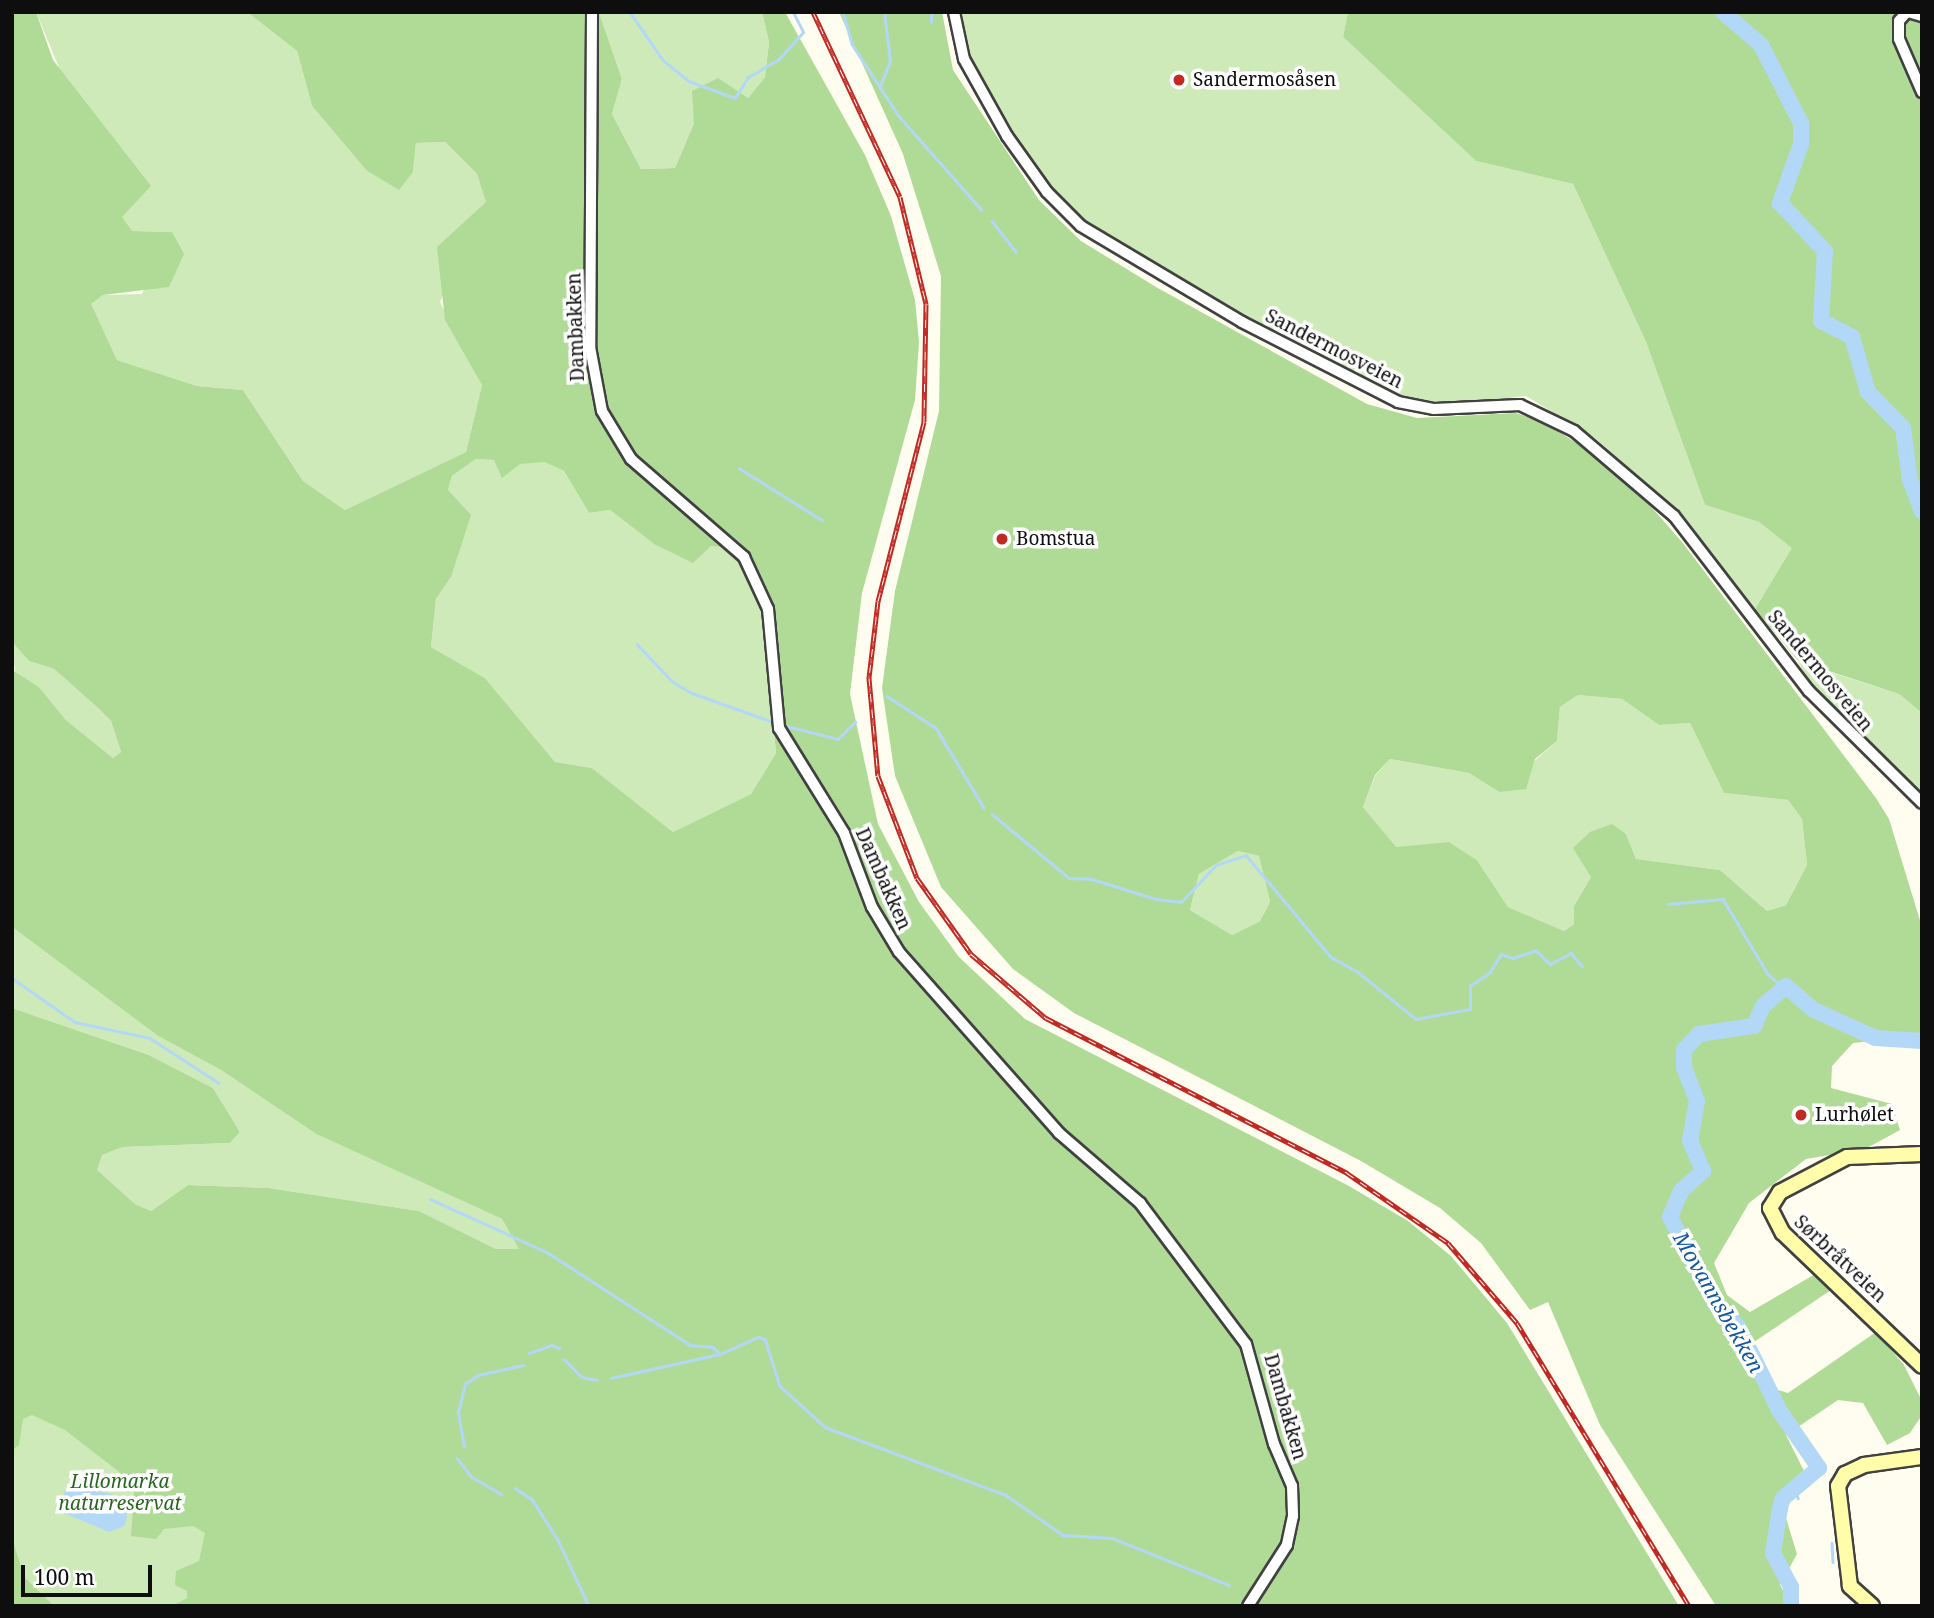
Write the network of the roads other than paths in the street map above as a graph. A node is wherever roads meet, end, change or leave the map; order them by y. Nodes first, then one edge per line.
1 (592, 12) edge
2 (954, 12) edge
3 (1907, 12) edge
4 (1922, 16) edge
5 (1922, 92) edge
6 (1922, 803) edge
7 (1922, 1153) edge
8 (1922, 1366) edge
9 (1922, 1457) edge
10 (1248, 1606) edge
11 (1872, 1606) edge

1 - 10 street, Dambakken
2 - 6 street, Sandermosveien
3 - 4 street
3 - 5 street
7 - 8 street, Sørbråtveien
9 - 11 street

